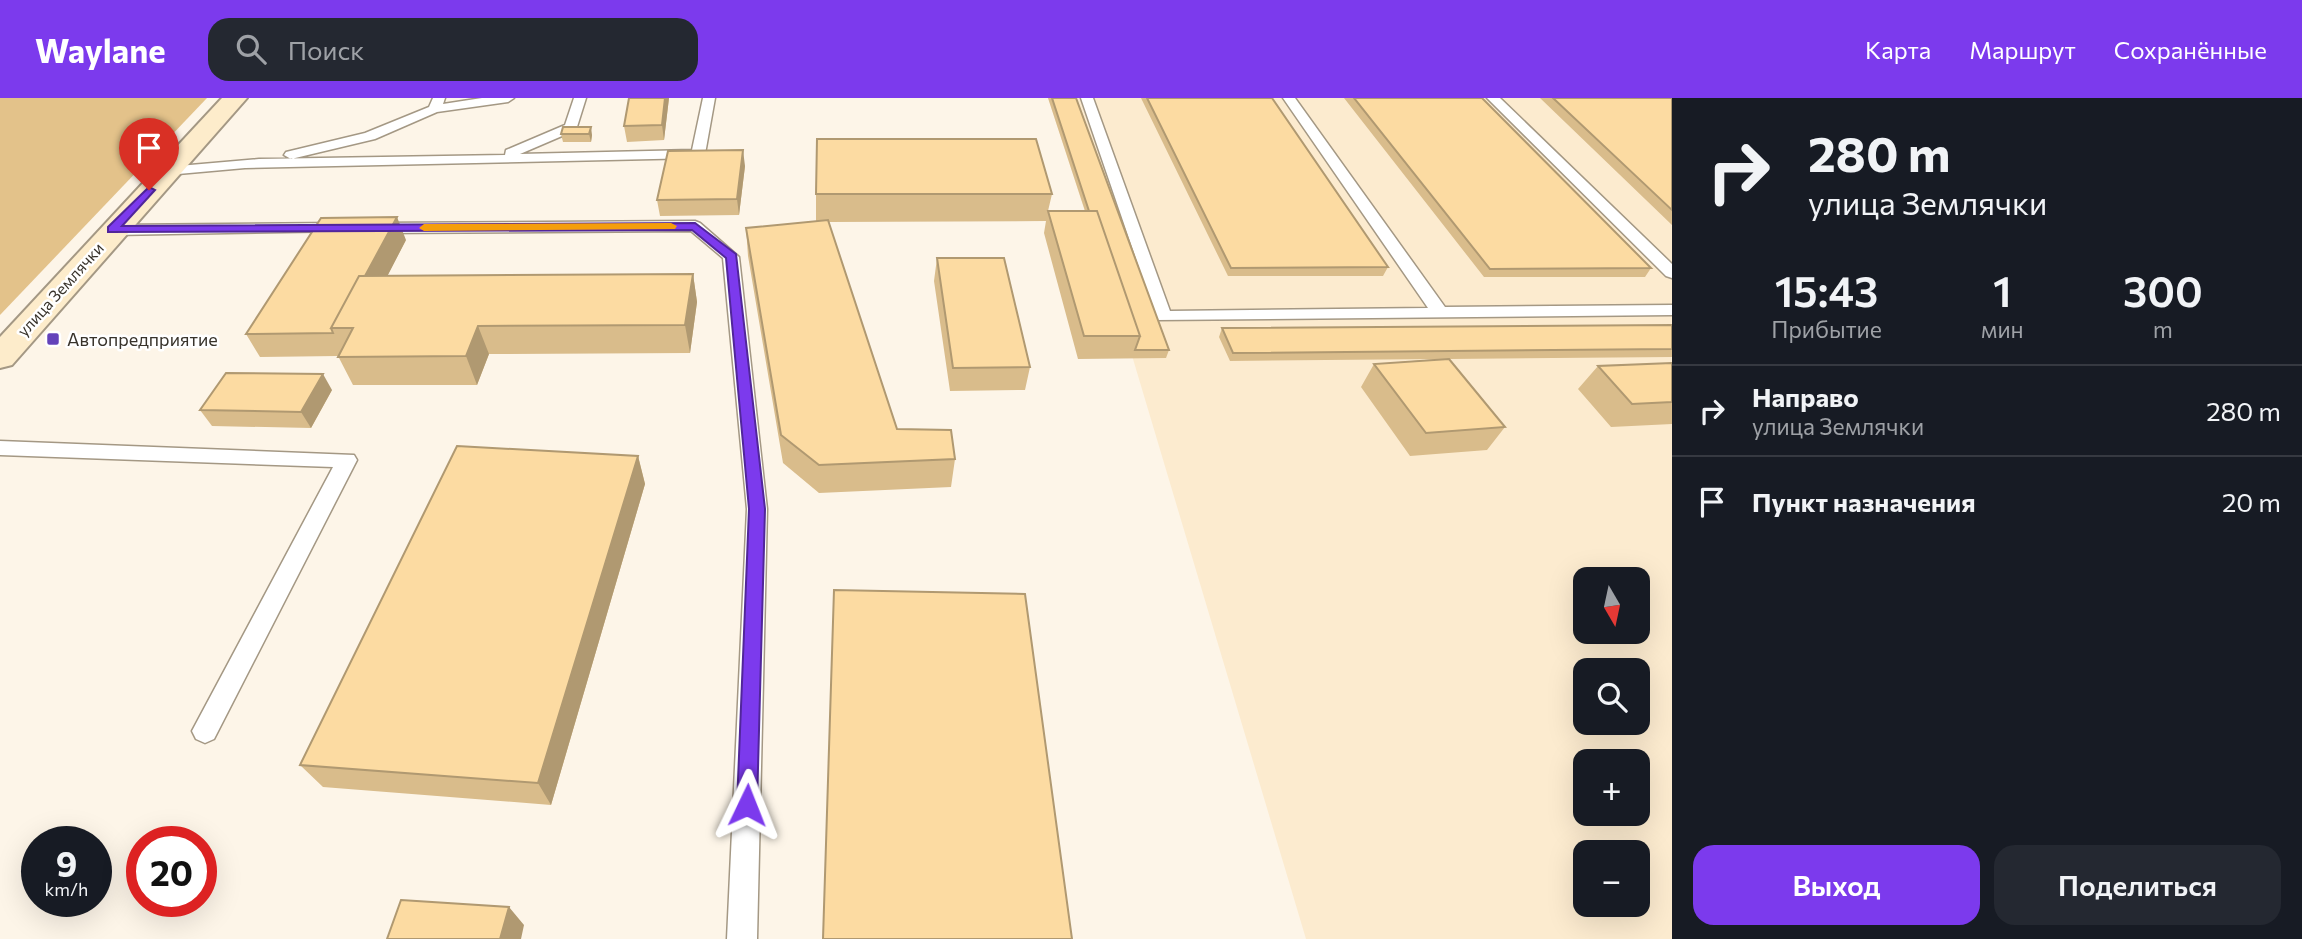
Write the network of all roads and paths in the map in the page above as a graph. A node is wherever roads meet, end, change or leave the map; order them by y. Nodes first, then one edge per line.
1 (235, 98) edge
2 (508, 98) edge
3 (580, 98) edge
4 (709, 98) edge
5 (1087, 98) edge
6 (1289, 98) edge
7 (1493, 98) edge
8 (437, 104) edge
9 (370, 136) junction
10 (499, 158) junction
11 (375, 162) junction
12 (248, 165) junction
13 (167, 171) junction
14 (113, 230) junction
15 (1672, 273) edge
16 (1672, 310) edge
17 (1440, 313) junction
18 (0, 357) edge
19 (0, 448) edge
20 (205, 731) dead end
21 (742, 939) edge

1 - 13 street, улица Землячки
2 - 8 lane
3 - 10 lane
4 - 10 lane
5 - 17 lane
6 - 17 lane
7 - 15 lane
8 - 9 lane
9 - 11 lane
9 - 12 lane
10 - 11 lane
11 - 12 lane
12 - 13 lane
13 - 14 street, улица Землячки
14 - 18 street, улица Землячки
14 - 21 lane
16 - 17 lane
19 - 20 lane

